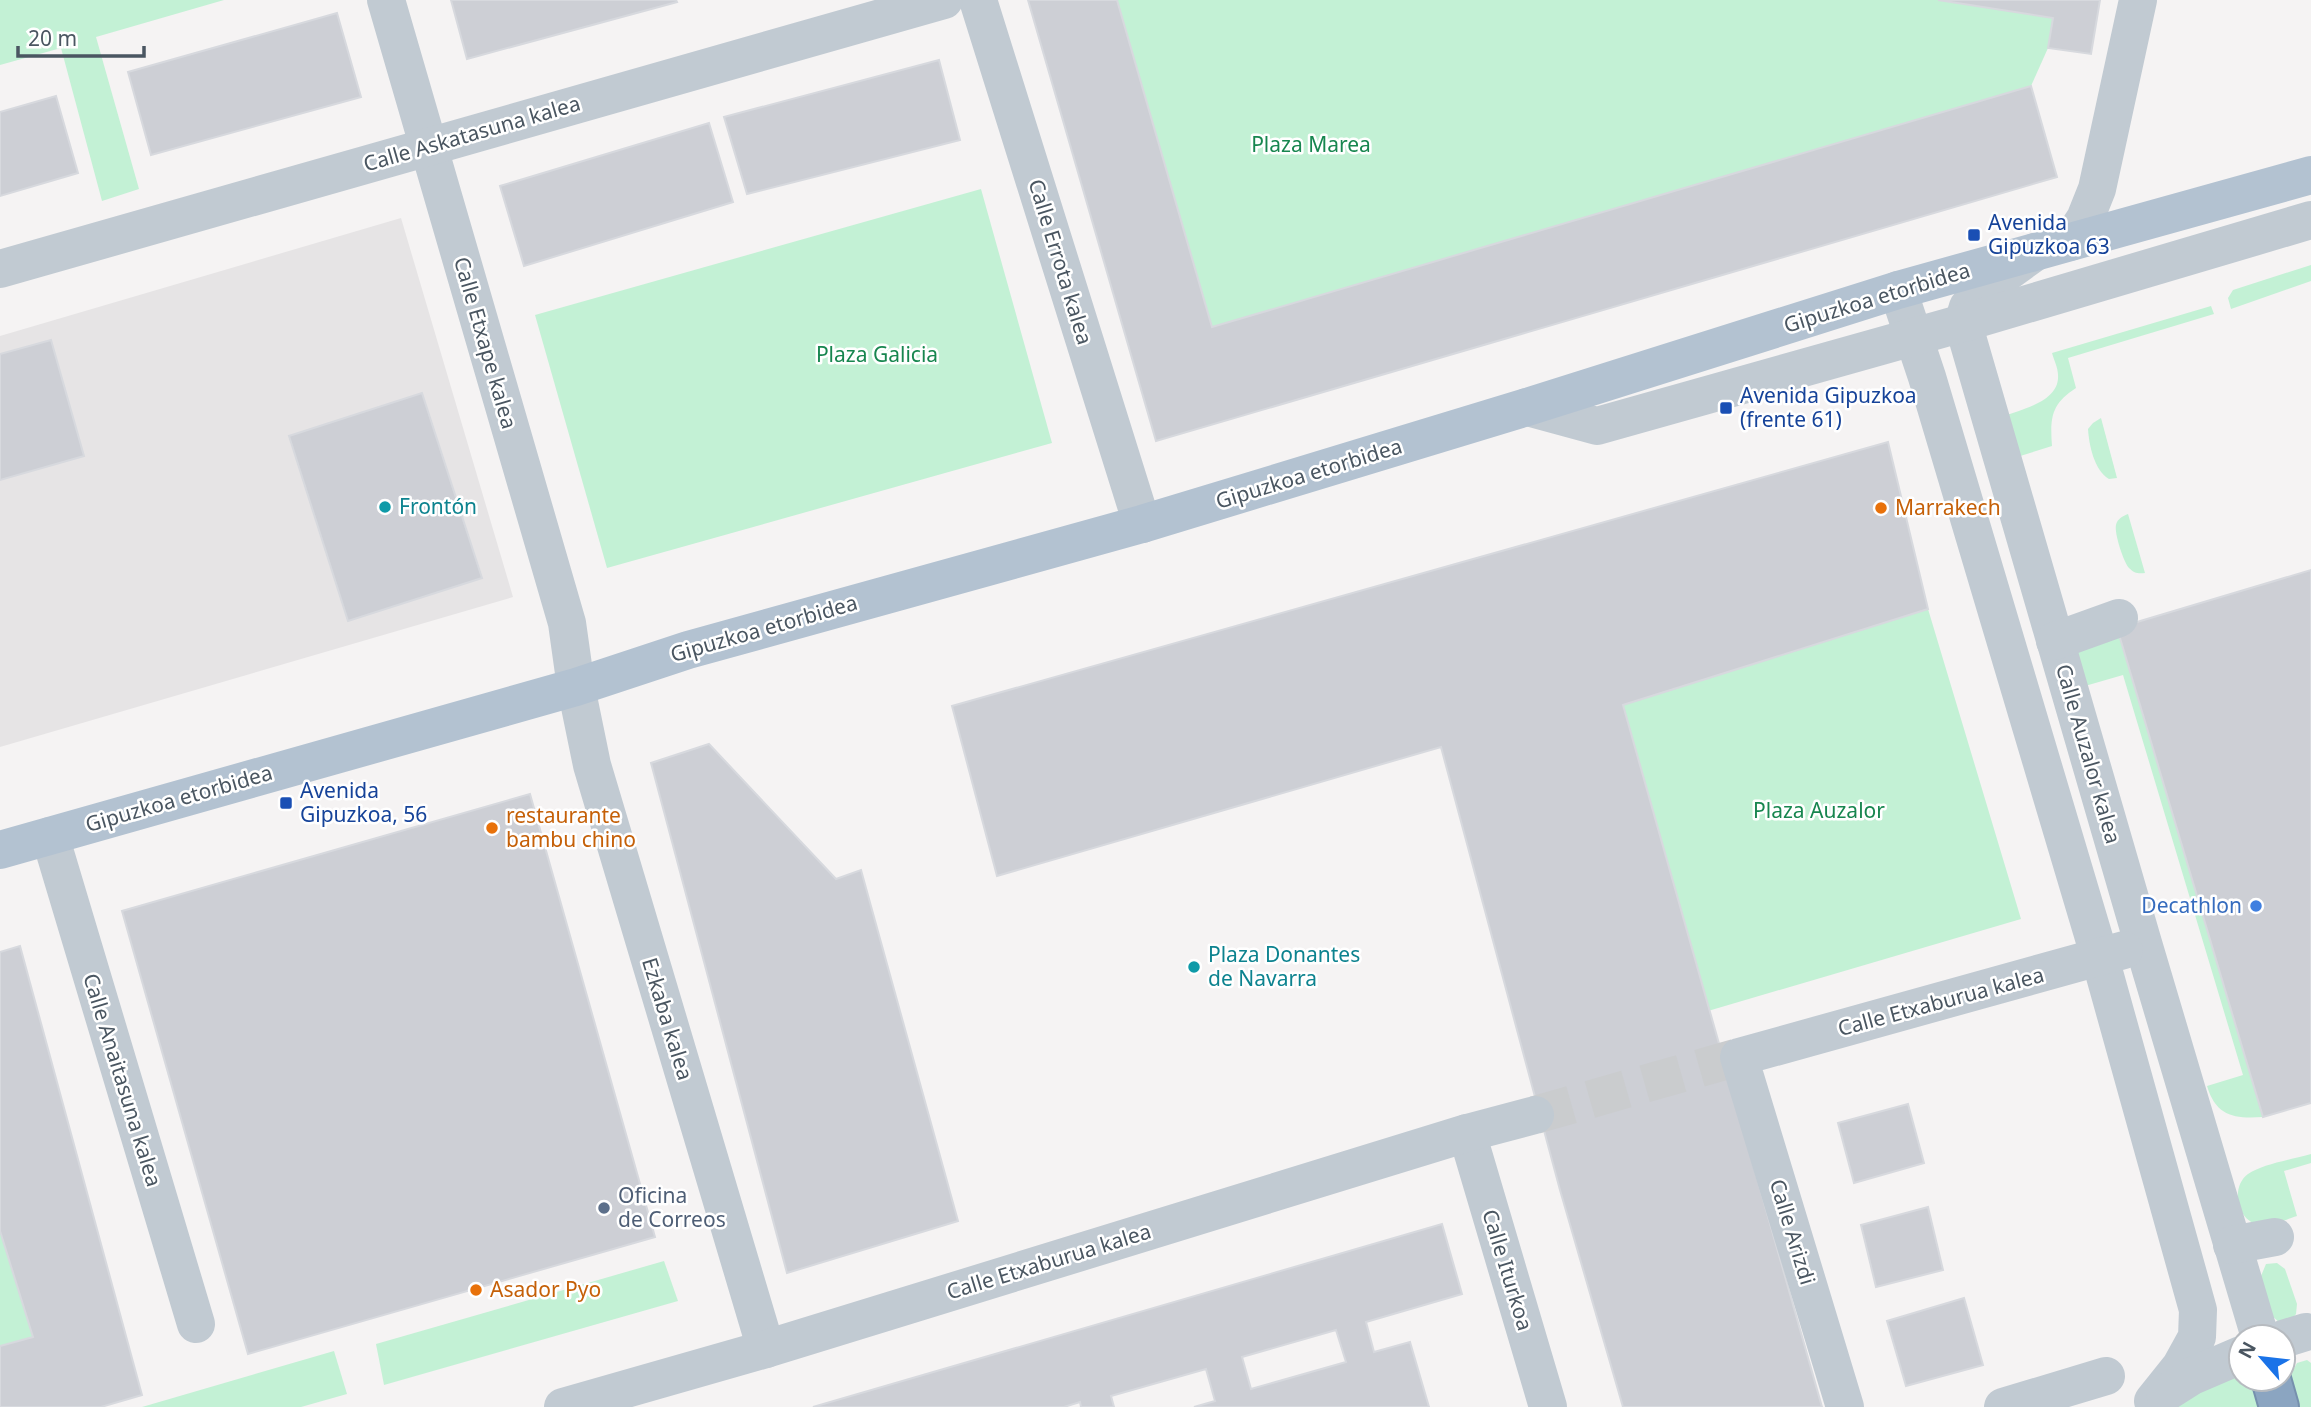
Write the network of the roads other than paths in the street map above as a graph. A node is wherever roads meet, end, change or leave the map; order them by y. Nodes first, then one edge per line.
1 (386, 0) edge
2 (944, 0) edge
3 (978, 0) edge
4 (2138, 0) edge
5 (427, 146) junction
6 (2311, 174) edge
7 (2311, 220) edge
8 (2053, 247) junction
9 (0, 269) edge
10 (1898, 290) junction
11 (1963, 323) junction
12 (1914, 337) junction
13 (1527, 407) junction
14 (1142, 524) junction
15 (2119, 618) dead end
16 (2055, 641) junction
17 (576, 687) junction
18 (50, 836) junction
19 (0, 850) edge
20 (2143, 943) junction
21 (2100, 958) junction
22 (1739, 1057) joint
23 (1535, 1115) tunnel mouth
24 (1467, 1133) junction
25 (2275, 1237) dead end
26 (2232, 1245) junction
27 (2244, 1285) junction
28 (2198, 1310) junction
29 (2256, 1323) edge
30 (196, 1324) dead end
31 (766, 1349) junction
32 (2227, 1360) edge
33 (2106, 1376) dead end
34 (2150, 1404) edge
35 (563, 1407) edge
36 (1548, 1407) edge
37 (1845, 1407) edge
38 (2003, 1407) edge

1 - 5 street, Calle Etxape kalea
2 - 5 street, Calle Askatasuna kalea
3 - 14 street, Calle Errota kalea
4 - 8 street
5 - 9 street, Calle Askatasuna kalea
5 - 17 street, Calle Etxape kalea
6 - 8 main road, Gipuzkoa etorbidea
7 - 11 street
8 - 10 main road, Gipuzkoa etorbidea
8 - 11 street
10 - 12 street
10 - 13 main road, Gipuzkoa etorbidea
11 - 12 street
11 - 16 street, Calle Auzalor kalea
12 - 13 street
12 - 21 street
13 - 14 main road, Gipuzkoa etorbidea
14 - 17 main road, Gipuzkoa etorbidea
15 - 16 street
16 - 20 street, Calle Auzalor kalea
17 - 18 main road, Gipuzkoa etorbidea
17 - 31 street, Ezkaba kalea
18 - 19 main road, Gipuzkoa etorbidea
18 - 30 street, Calle Anaitasuna kalea
20 - 21 street, Calle Etxaburua kalea
20 - 26 street, Calle Auzalor kalea
21 - 22 street, Calle Etxaburua kalea
21 - 28 street
22 - 37 street, Calle Arizdi
23 - 24 street, Calle Etxaburua kalea
24 - 31 street, Calle Etxaburua kalea
24 - 36 street, Calle Iturkoa
25 - 26 street
26 - 27 street, Calle Auzalor kalea
27 - 28 street
27 - 29 street, Calle Auzalor kalea
28 - 34 street
31 - 35 street, Calle Etxaburua kalea
32 - 34 street
33 - 38 street

